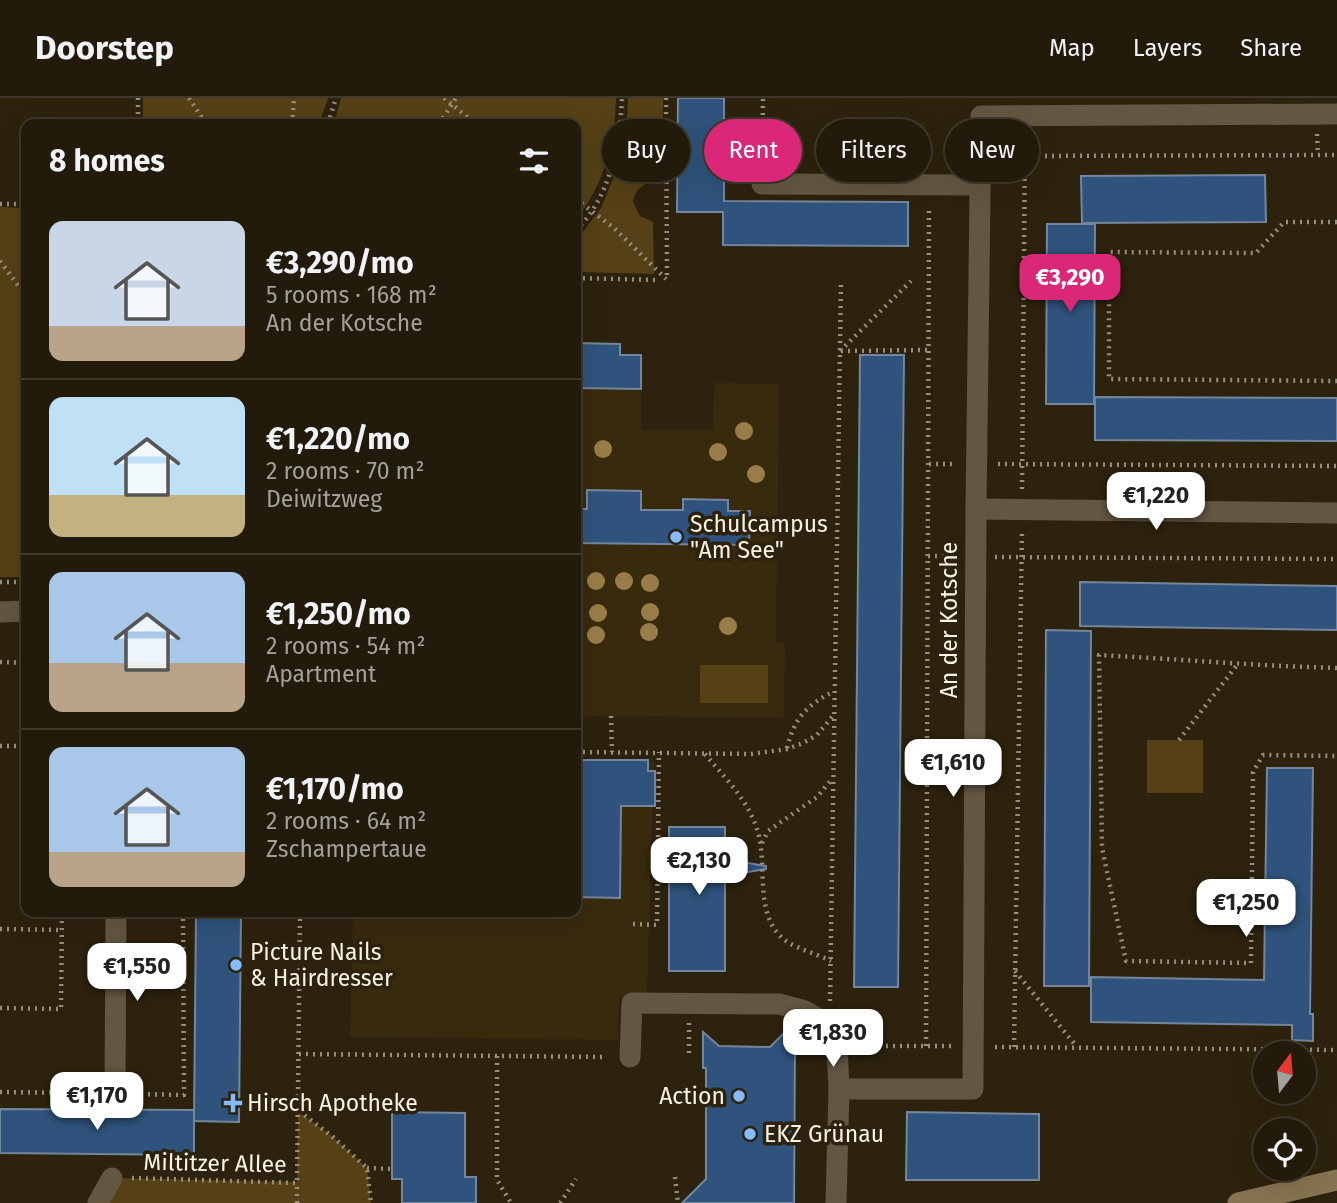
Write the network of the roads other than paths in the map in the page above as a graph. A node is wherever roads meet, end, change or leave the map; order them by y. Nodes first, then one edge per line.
1 (1337, 114) edge
2 (762, 184) road end
3 (980, 185) junction
4 (976, 509) junction
5 (1337, 513) edge
6 (21, 611) edge
7 (0, 612) edge
8 (116, 917) edge
9 (630, 1057) dead end
10 (839, 1089) junction
11 (115, 1093) dead end
12 (112, 1178) road end
13 (1337, 1180) edge
14 (98, 1203) edge
15 (836, 1203) edge
16 (1238, 1203) edge

1 - 3 street, An der Kotsche
2 - 3 street
3 - 4 street, An der Kotsche
4 - 5 street
4 - 10 street, An der Kotsche
6 - 7 street
8 - 11 street
9 - 10 street
10 - 15 street
12 - 14 street
13 - 16 main road

